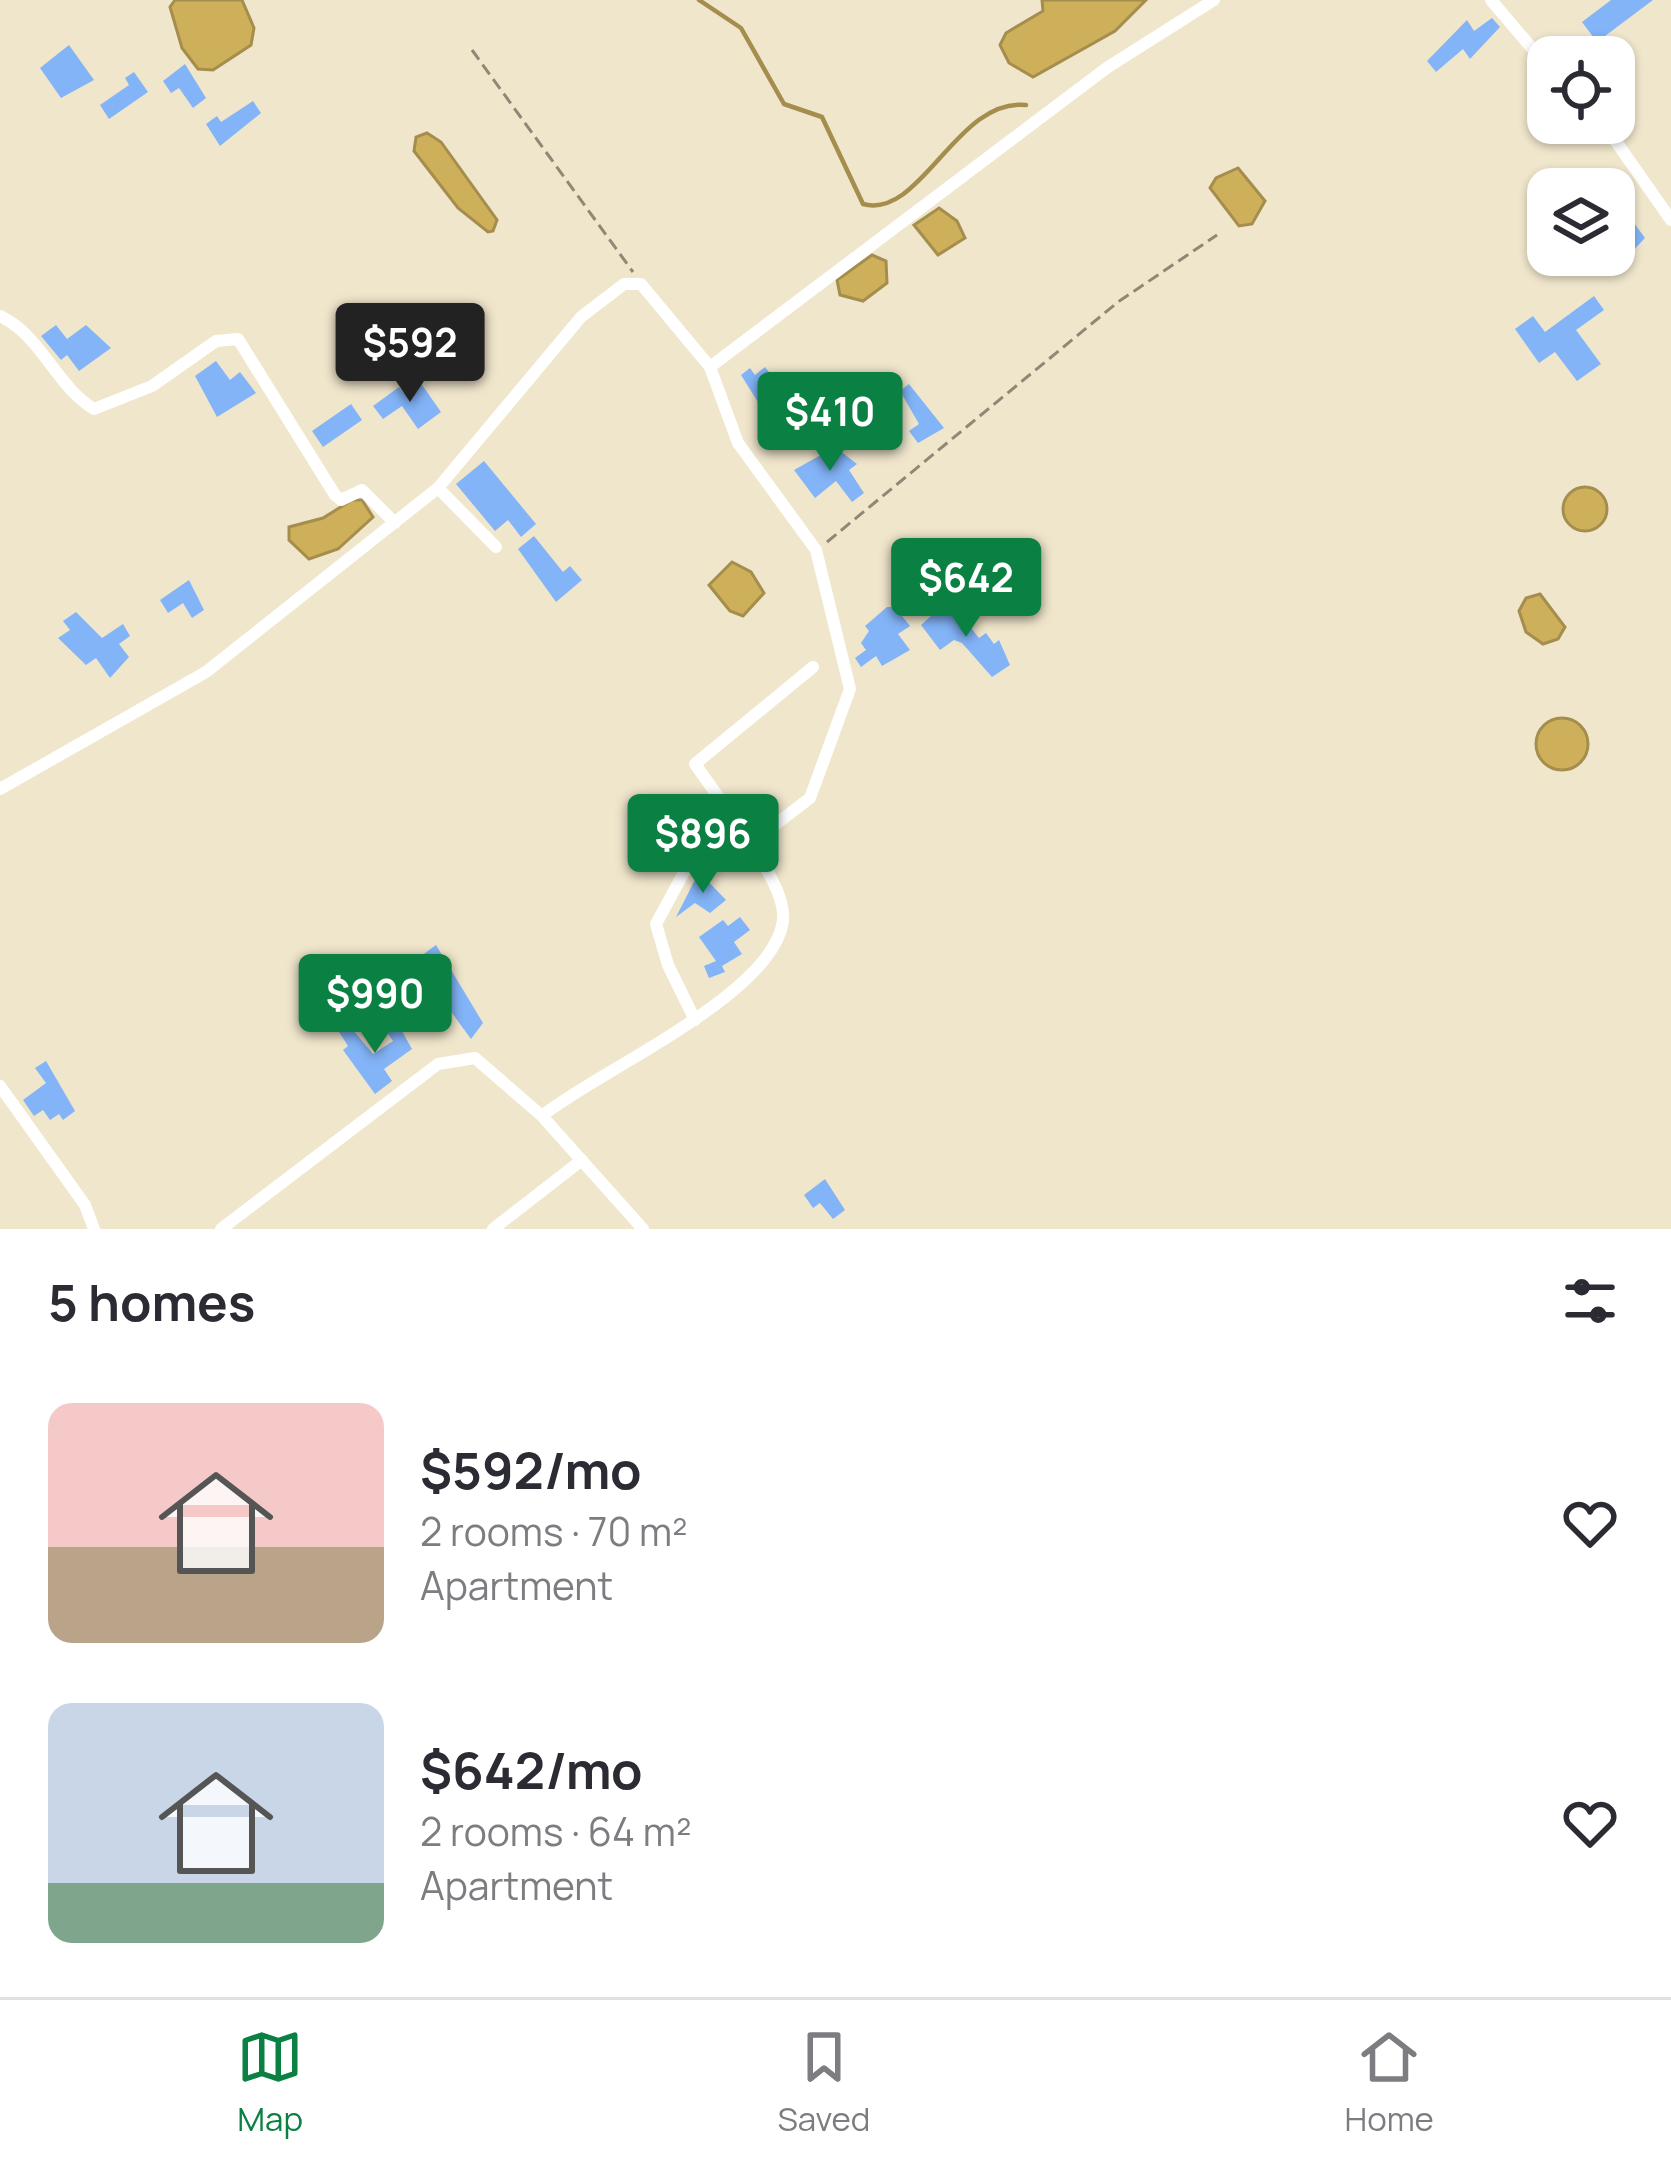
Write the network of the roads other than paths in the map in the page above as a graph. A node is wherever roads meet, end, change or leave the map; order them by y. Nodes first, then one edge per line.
1 (1214, 0) edge
2 (1491, 0) edge
3 (1527, 42) edge
4 (1619, 144) edge
5 (1671, 220) edge
6 (0, 316) edge
7 (710, 367) junction
8 (438, 488) junction
9 (395, 523) junction
10 (496, 547) dead end
11 (813, 667) dead end
12 (0, 789) edge
13 (752, 843) junction
14 (695, 1020) junction
15 (0, 1086) edge
16 (542, 1116) junction
17 (582, 1160) junction
18 (94, 1229) edge
19 (221, 1229) edge
20 (493, 1229) edge
21 (643, 1229) edge

1 - 7 street
2 - 3 street
4 - 5 street
6 - 9 street
7 - 8 street
7 - 13 street
8 - 9 street
8 - 10 street
9 - 12 street
11 - 13 street
13 - 14 street
13 - 14 street
14 - 16 street
15 - 18 street
16 - 17 street
16 - 19 street
17 - 20 street
17 - 21 street

